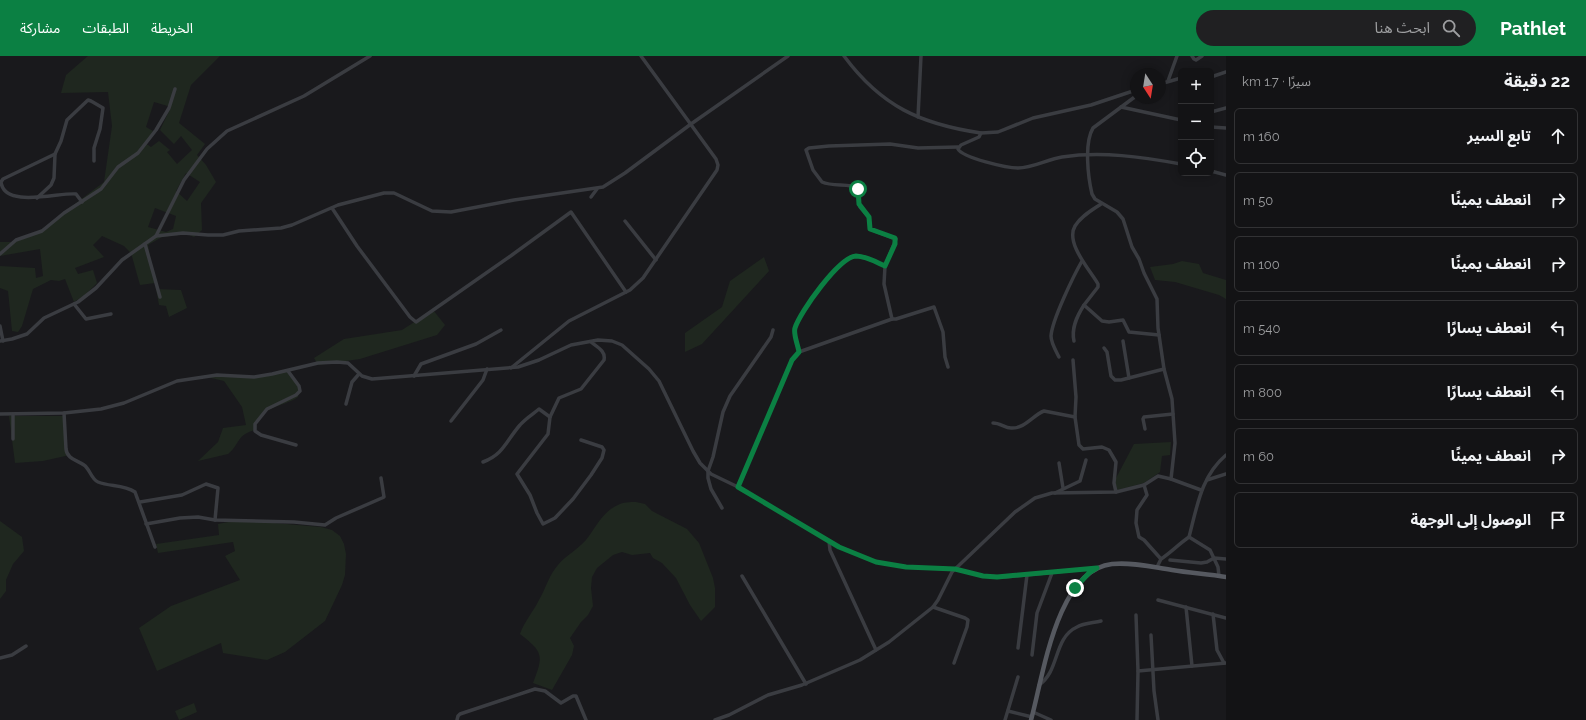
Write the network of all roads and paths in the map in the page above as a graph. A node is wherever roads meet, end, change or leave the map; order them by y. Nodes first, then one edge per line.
1 (370, 56) edge
2 (641, 56) edge
3 (788, 56) edge
4 (844, 56) edge
5 (921, 56) edge
6 (1177, 56) edge
7 (1192, 56) edge
8 (1202, 56) edge
9 (1226, 72) edge
10 (1214, 76) edge
11 (1178, 79) edge
12 (1168, 81) joint
13 (175, 89) dead end
14 (1130, 92) edge
15 (1130, 100) edge
16 (1121, 106) junction
17 (1226, 108) edge
18 (1214, 111) edge
19 (918, 117) junction
20 (1178, 119) edge
21 (691, 124) junction
22 (1214, 127) edge
23 (1226, 128) edge
24 (981, 133) junction
25 (958, 147) junction
26 (55, 154) junction
27 (1087, 155) junction
28 (94, 161) dead end
29 (1178, 164) edge
30 (1214, 172) edge
31 (1226, 175) edge
32 (597, 189) junction
33 (37, 198) junction
34 (591, 198) dead end
35 (82, 202) junction
36 (1101, 204) junction
37 (332, 208) junction
38 (625, 221) dead end
39 (156, 236) junction
40 (145, 244) junction
41 (0, 254) edge
42 (656, 260) junction
43 (1082, 260) junction
44 (885, 266) junction
45 (626, 292) junction
46 (160, 298) dead end
47 (74, 304) junction
48 (1084, 305) junction
49 (111, 314) dead end
50 (892, 319) junction
51 (0, 326) edge
52 (501, 330) dead end
53 (774, 330) dead end
54 (1159, 335) junction
55 (2, 341) edge
56 (1074, 341) dead end
57 (1122, 341) dead end
58 (591, 342) junction
59 (1104, 348) dead end
60 (799, 352) junction
61 (1059, 357) dead end
62 (1073, 360) dead end
63 (948, 367) dead end
64 (511, 368) junction
65 (487, 369) junction
66 (1164, 369) junction
67 (288, 371) junction
68 (359, 374) junction
69 (414, 376) junction
70 (1129, 378) junction
71 (346, 404) dead end
72 (64, 413) junction
73 (0, 414) edge
74 (13, 414) junction
75 (1173, 414) junction
76 (550, 417) junction
77 (1075, 417) junction
78 (450, 421) dead end
79 (993, 423) dead end
80 (1145, 429) dead end
81 (13, 439) dead end
82 (581, 440) dead end
83 (296, 445) dead end
84 (1226, 455) edge
85 (1086, 460) dead end
86 (483, 462) dead end
87 (1059, 463) dead end
88 (708, 471) junction
89 (1226, 474) edge
90 (381, 478) dead end
91 (1171, 479) junction
92 (1206, 480) junction
93 (1144, 485) junction
94 (738, 487) junction
95 (1063, 488) junction
96 (1201, 490) junction
97 (1116, 492) junction
98 (1054, 493) junction
99 (140, 502) junction
100 (722, 508) dead end
101 (215, 520) junction
102 (146, 524) junction
103 (1189, 537) junction
104 (829, 541) junction
105 (155, 547) dead end
106 (1163, 558) junction
107 (1214, 558) junction
108 (1226, 559) edge
109 (1170, 560) junction
110 (1157, 567) junction
111 (1097, 568) junction
112 (955, 569) junction
113 (1170, 570) junction
114 (1052, 573) junction
115 (1027, 575) junction
116 (742, 576) dead end
117 (1219, 576) junction
118 (1226, 577) edge
119 (1158, 600) dead end
120 (933, 607) junction
121 (1186, 607) junction
122 (1213, 614) junction
123 (1136, 615) dead end
124 (1226, 618) edge
125 (1101, 621) dead end
126 (1152, 635) dead end
127 (26, 646) dead end
128 (1018, 648) dead end
129 (876, 650) junction
130 (1032, 655) dead end
131 (0, 658) edge
132 (954, 663) dead end
133 (1225, 663) edge
134 (1192, 666) junction
135 (1154, 670) junction
136 (1138, 671) junction
137 (1018, 677) dead end
138 (806, 684) junction
139 (1040, 685) junction
140 (1008, 711) junction
141 (1032, 716) edge
142 (456, 720) edge
143 (586, 720) edge
144 (715, 720) edge
145 (1005, 720) edge
146 (1051, 720) edge
147 (1137, 720) edge
148 (1158, 720) edge

1 - 39 street
2 - 21 street
3 - 21 street
4 - 19 street
5 - 19 street
6 - 12 street
7 - 8 street
9 - 10 street
11 - 12 street
13 - 35 street
14 - 24 street
15 - 16 street
16 - 20 street
16 - 27 street
17 - 18 street
19 - 24 street
21 - 32 street
21 - 42 street
22 - 23 street
24 - 25 street
25 - 27 street
25 - 44 street
26 - 28 street
26 - 33 street
26 - 33 street
27 - 29 street
27 - 36 street
30 - 31 street
32 - 34 street
32 - 37 street
33 - 35 street
35 - 41 street
36 - 43 street
36 - 54 street
37 - 39 street
37 - 45 street
38 - 42 street
39 - 40 street
40 - 46 street
40 - 47 street
42 - 45 street
43 - 48 street
43 - 61 street
44 - 50 street
44 - 60 street
45 - 64 street
47 - 49 street
47 - 55 street
48 - 54 street
48 - 56 street
50 - 60 street
50 - 63 street
51 - 55 street
52 - 69 street
53 - 88 street
54 - 66 street
57 - 70 street
58 - 64 street
58 - 76 street
58 - 88 street
59 - 70 street
60 - 94 street
62 - 77 street
64 - 65 street
65 - 69 street
65 - 78 street
66 - 70 street
66 - 75 street
67 - 68 street
67 - 72 street
67 - 83 street
68 - 69 street
68 - 71 street
72 - 74 street
72 - 99 street
73 - 74 street
74 - 81 street
75 - 80 street
75 - 91 street
76 - 82 street
76 - 86 street
77 - 79 street
77 - 97 street
84 - 92 street
85 - 95 street
87 - 95 street
88 - 94 street
88 - 100 street
89 - 92 street
90 - 101 street
91 - 93 street
91 - 96 street
92 - 96 street
93 - 97 street
93 - 106 street
94 - 104 street
95 - 98 street
96 - 103 street
97 - 98 street
98 - 112 street
99 - 101 street
99 - 102 street
101 - 102 street
102 - 105 street
103 - 106 street
103 - 107 street
104 - 112 street
104 - 129 street
106 - 109 street
106 - 110 street
107 - 108 street
107 - 109 street
107 - 117 street
109 - 113 street
110 - 111 main road
110 - 113 main road
111 - 114 street
111 - 139 main road
112 - 115 street
112 - 120 street
113 - 117 main road
114 - 115 street
114 - 130 street
115 - 128 street
116 - 138 street
117 - 118 main road
119 - 121 street
120 - 129 street
120 - 132 street
121 - 122 street
121 - 134 street
122 - 124 street
122 - 133 street
123 - 136 street
125 - 139 street
126 - 135 street
127 - 131 street
129 - 138 street
133 - 134 street
134 - 135 street
135 - 136 street
135 - 148 street
136 - 147 street
137 - 140 street
138 - 144 street
139 - 141 main road
140 - 141 street
140 - 145 street
141 - 146 street
142 - 143 street

